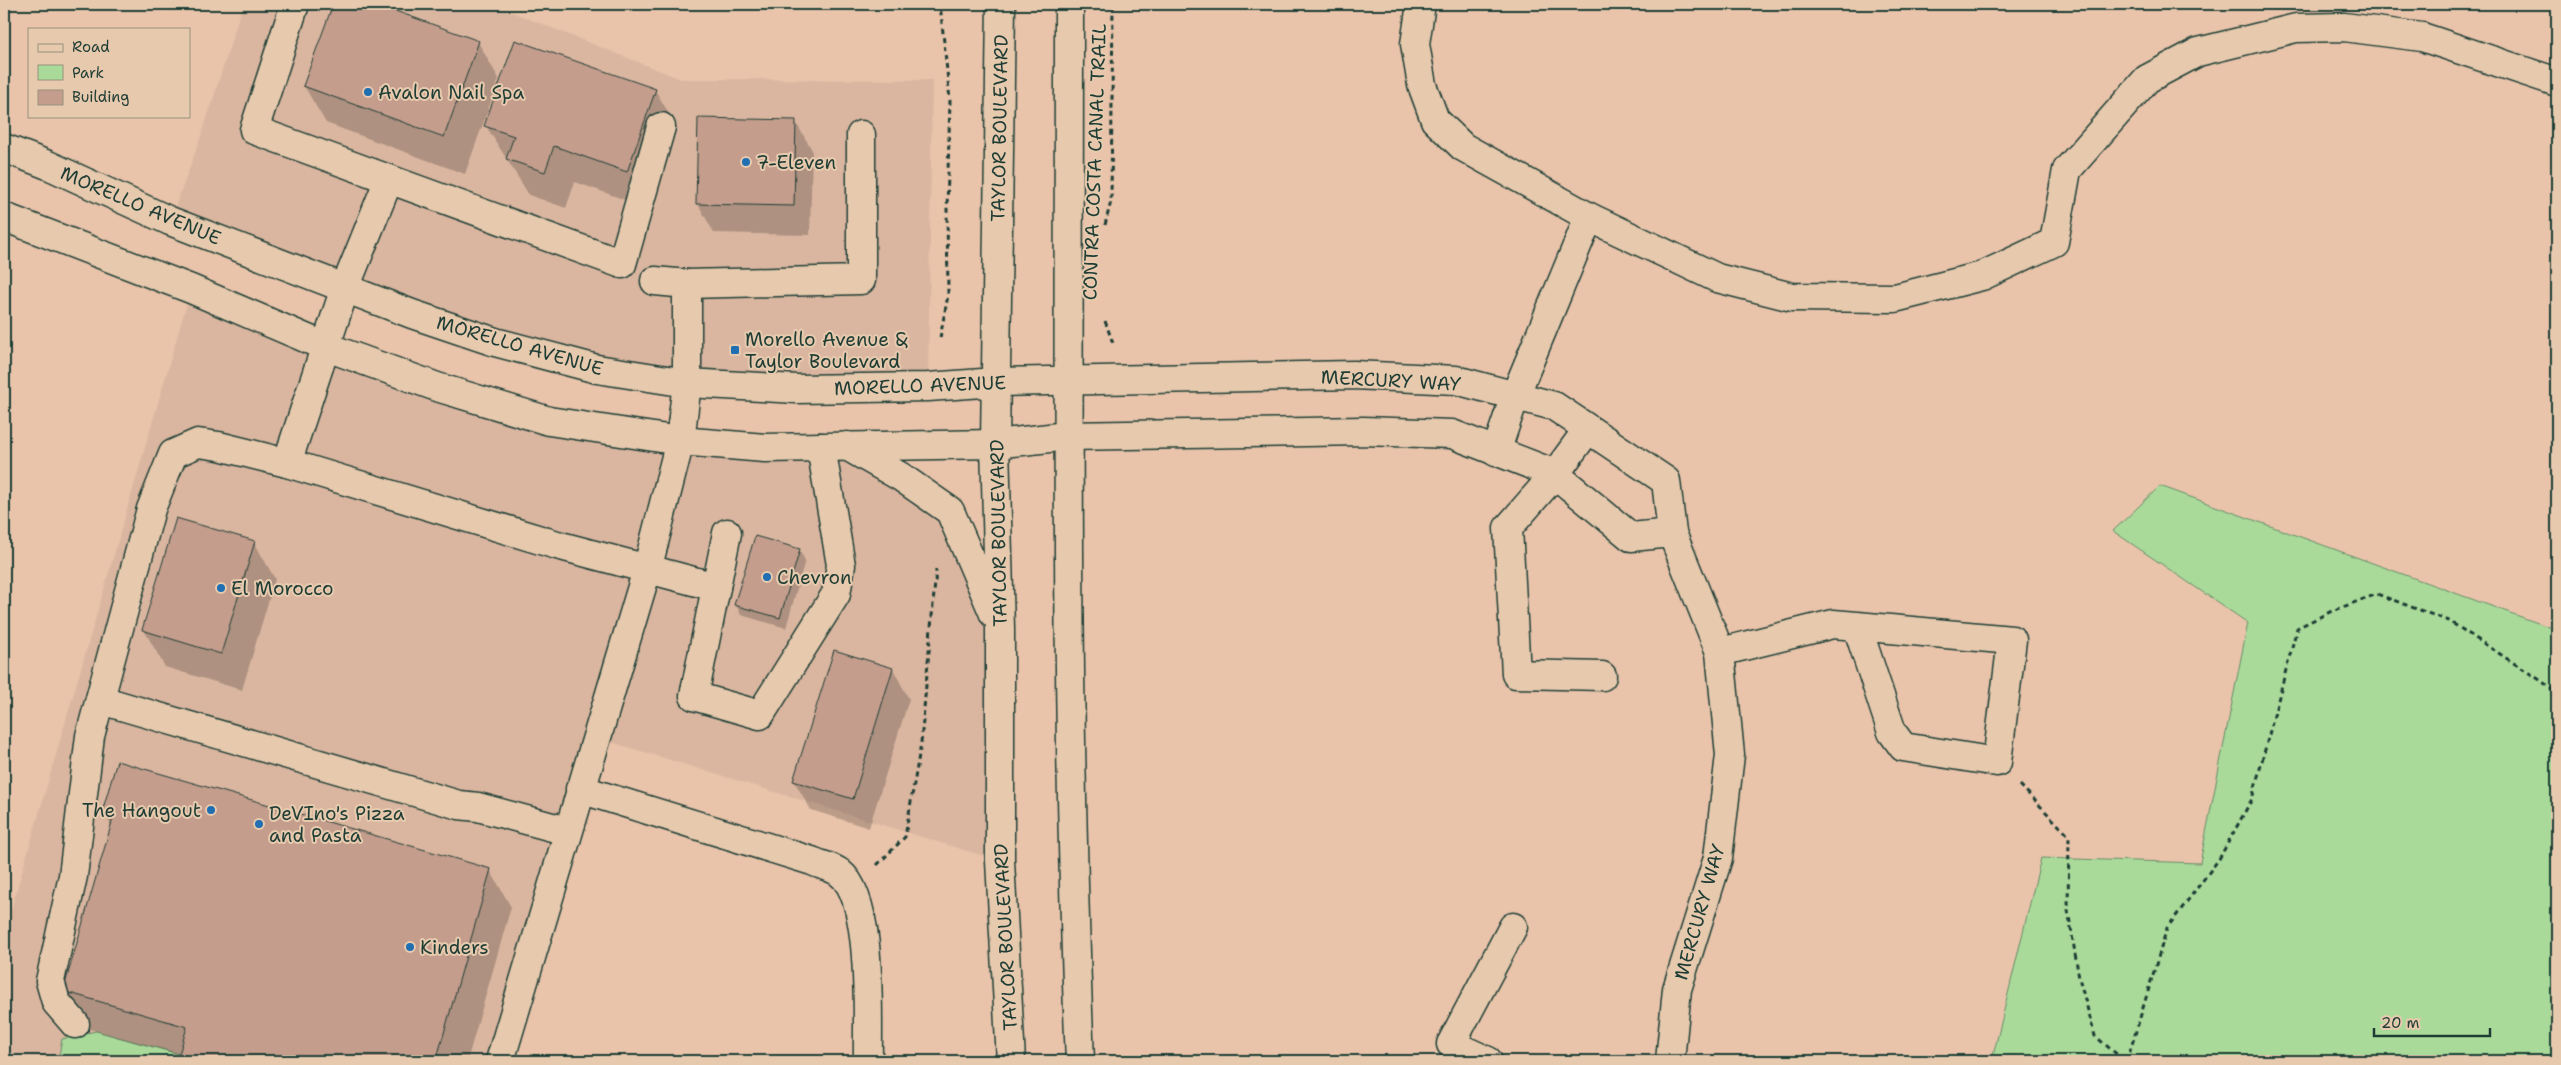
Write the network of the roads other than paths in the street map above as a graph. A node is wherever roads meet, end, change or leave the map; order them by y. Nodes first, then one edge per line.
1 (295, 4) edge
2 (1001, 4) edge
3 (1069, 4) edge
4 (1421, 4) edge
5 (2557, 82) edge
6 (661, 127) dead end
7 (861, 135) dead end
8 (4, 148) edge
9 (389, 179) junction
10 (4, 217) edge
11 (1589, 217) junction
12 (655, 281) dead end
13 (687, 284) junction
14 (345, 288) junction
15 (324, 346) junction
16 (1068, 380) junction
17 (996, 382) junction
18 (687, 384) junction
19 (1515, 396) junction
20 (1588, 429) junction
21 (1067, 436) junction
22 (680, 441) junction
23 (995, 444) junction
24 (834, 446) junction
25 (1496, 452) junction
26 (287, 463) junction
27 (1555, 474) junction
28 (727, 533) dead end
29 (1672, 533) junction
30 (647, 570) junction
31 (716, 587) junction
32 (1857, 626) junction
33 (1000, 629) junction
34 (1720, 652) junction
35 (1602, 676) dead end
36 (101, 700) junction
37 (580, 789) junction
38 (567, 831) junction
39 (1514, 927) dead end
40 (75, 1024) dead end
41 (500, 1061) edge
42 (868, 1061) edge
43 (1011, 1061) edge
44 (1080, 1061) edge
45 (1488, 1061) edge
46 (1670, 1061) edge

1 - 9 street
2 - 17 street, TAYLOR BOULEVARD
3 - 16 street
4 - 11 street
5 - 11 street
6 - 9 street
7 - 13 street
8 - 14 street, MORELLO AVENUE
9 - 14 street
10 - 15 street
11 - 19 street
12 - 13 street
13 - 18 street
14 - 15 street
14 - 18 street, MORELLO AVENUE
15 - 22 street
15 - 26 street
16 - 17 street, MORELLO AVENUE
16 - 19 street, MERCURY WAY
16 - 21 street
17 - 18 street, MORELLO AVENUE
17 - 23 street, TAYLOR BOULEVARD
18 - 22 street
19 - 20 street, MERCURY WAY
19 - 25 street
20 - 27 street
20 - 29 street, MERCURY WAY
21 - 23 street
21 - 25 street
21 - 44 street
22 - 24 street
22 - 30 street
23 - 24 street
23 - 33 street, TAYLOR BOULEVARD
24 - 31 street
24 - 33 street
25 - 27 street
26 - 30 street
26 - 36 street
27 - 29 street
27 - 35 street
28 - 31 street
29 - 34 street, MERCURY WAY
30 - 31 street
30 - 37 street
32 - 32 street
32 - 34 street
33 - 43 street, TAYLOR BOULEVARD
34 - 46 street, MERCURY WAY
36 - 38 street
36 - 40 street
37 - 38 street
37 - 42 street
38 - 41 street
39 - 45 street

